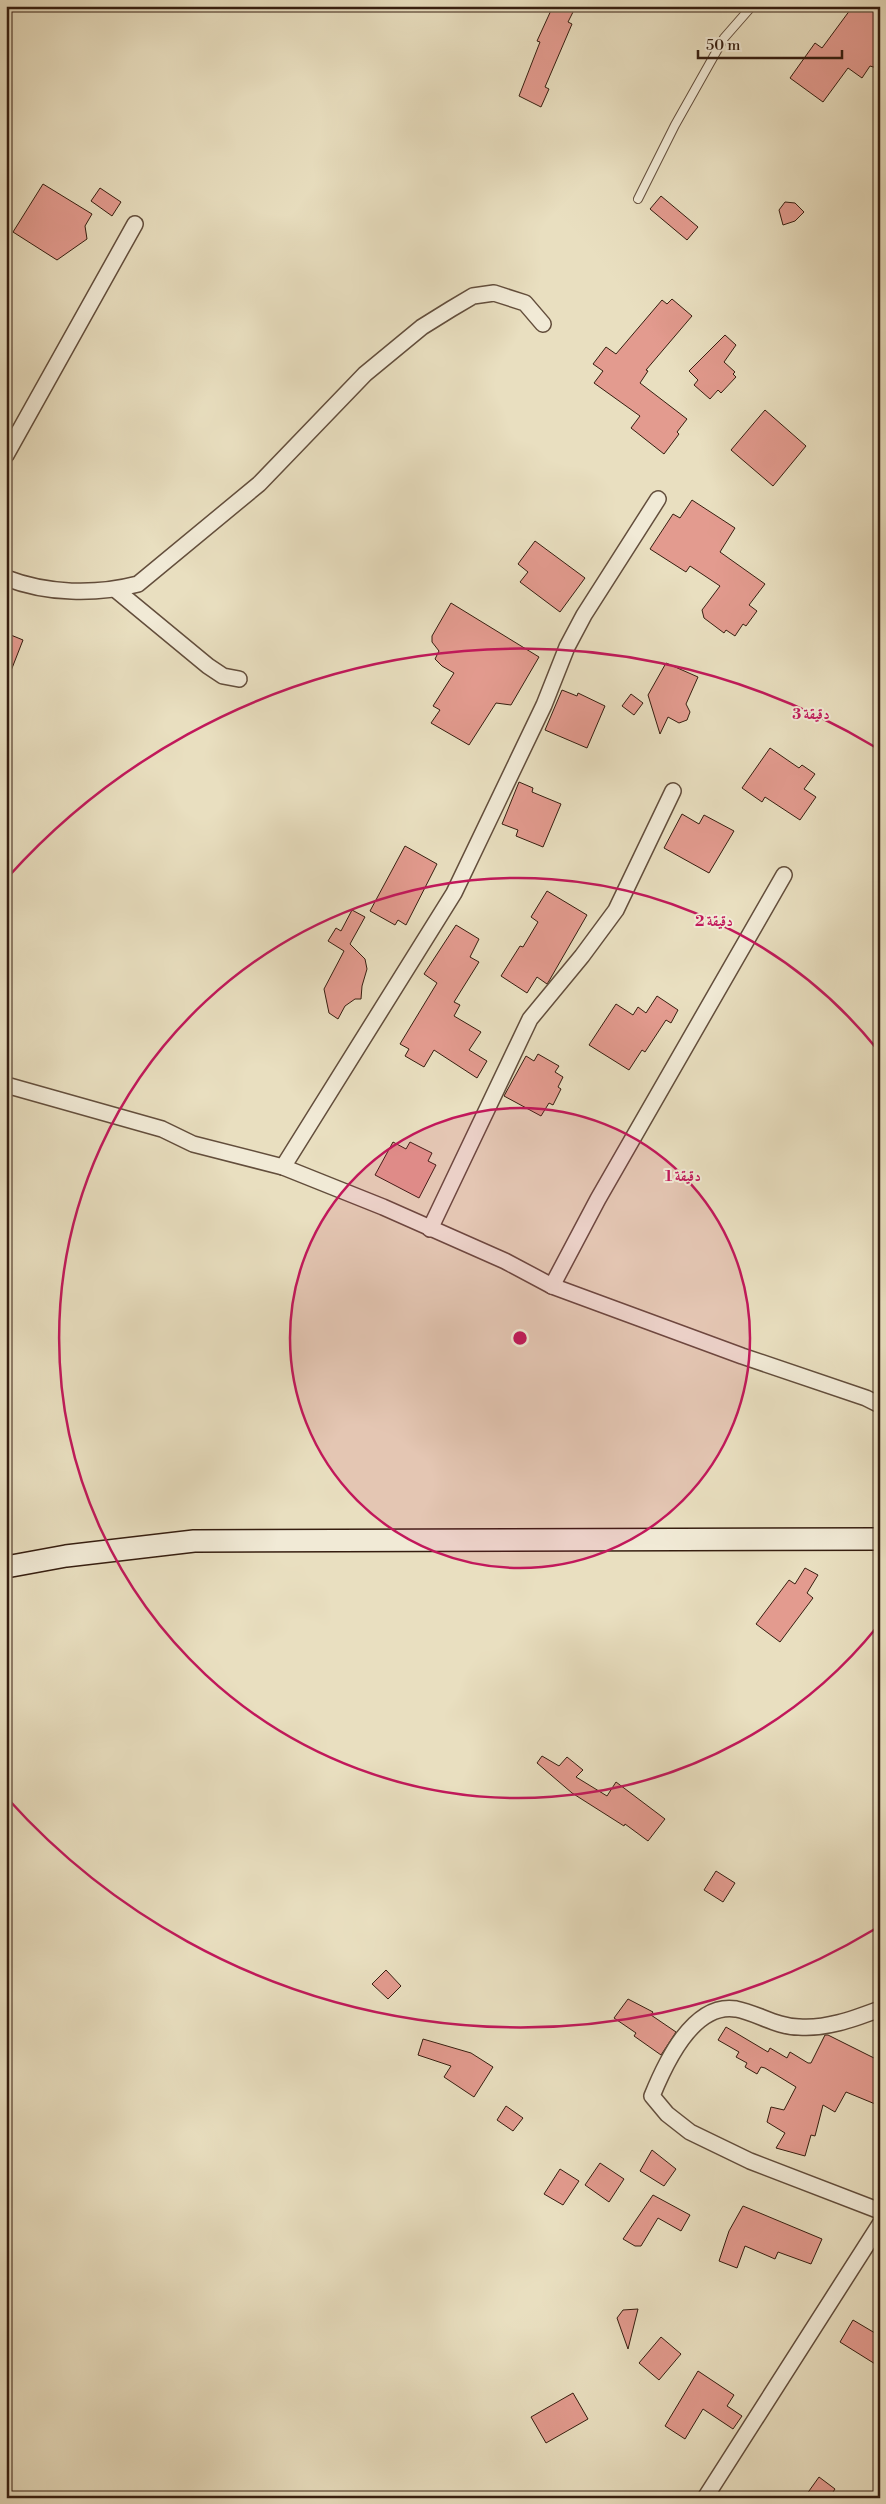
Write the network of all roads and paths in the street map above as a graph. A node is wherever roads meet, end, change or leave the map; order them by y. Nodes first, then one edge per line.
1 (752, 6) edge
2 (638, 199) dead end
3 (135, 224) dead end
4 (543, 324) dead end
5 (6, 455) edge
6 (658, 499) dead end
7 (6, 578) edge
8 (116, 590) junction
9 (239, 679) dead end
10 (673, 791) dead end
11 (784, 875) dead end
12 (6, 1085) edge
13 (283, 1167) junction
14 (430, 1229) junction
15 (552, 1286) junction
16 (880, 1405) edge
17 (880, 1539) edge
18 (6, 1568) edge
19 (880, 2009) edge
20 (880, 2211) edge
21 (880, 2224) edge
22 (705, 2498) edge

1 - 2 lane
3 - 5 street
4 - 8 street
6 - 13 street
7 - 8 street
8 - 9 street
10 - 14 street
11 - 15 street
12 - 13 street
13 - 14 street
14 - 15 street
15 - 16 street
17 - 18 street
19 - 20 street
21 - 22 street

